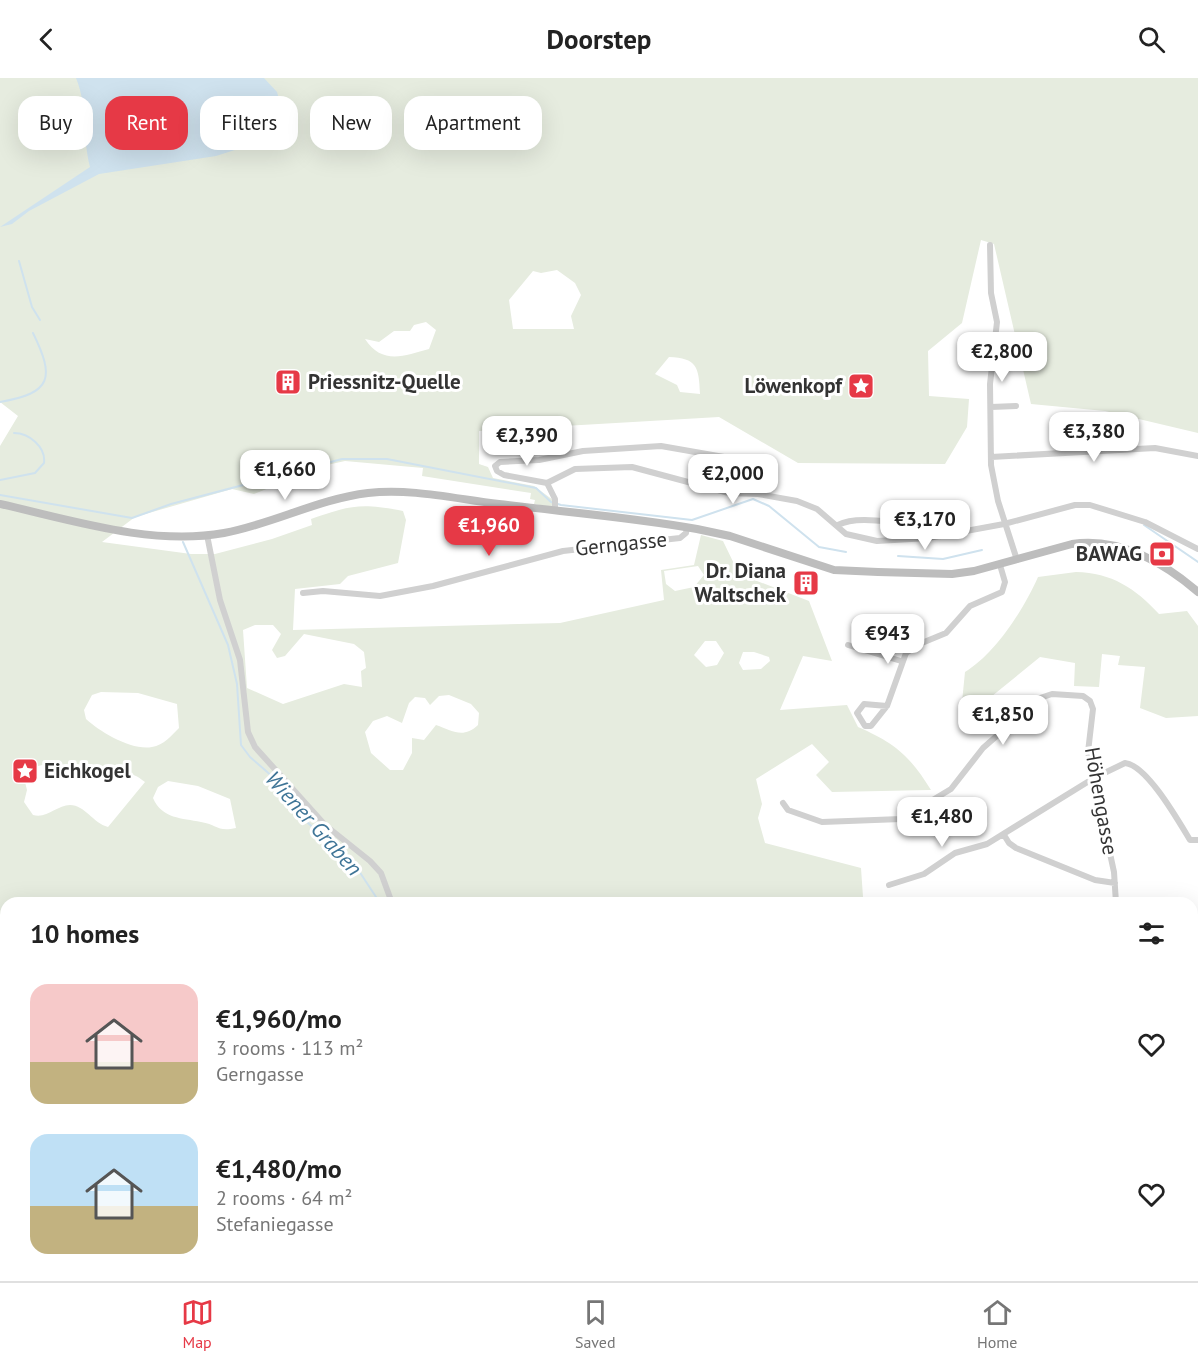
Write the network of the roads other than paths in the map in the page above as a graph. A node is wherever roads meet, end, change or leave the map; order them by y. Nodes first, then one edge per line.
1 (990, 245) dead end
2 (1016, 406) dead end
3 (991, 407) junction
4 (1198, 456) edge
5 (990, 457) junction
6 (741, 460) dead end
7 (546, 483) junction
8 (0, 504) edge
9 (555, 509) junction
10 (1004, 524) junction
11 (838, 525) junction
12 (687, 527) junction
13 (207, 535) junction
14 (940, 536) junction
15 (1198, 549) edge
16 (1017, 560) junction
17 (1000, 565) junction
18 (1198, 592) edge
19 (303, 593) dead end
20 (848, 645) dead end
21 (901, 661) junction
22 (887, 706) junction
23 (1094, 778) junction
24 (783, 803) dead end
25 (1004, 835) junction
26 (1198, 840) edge
27 (1115, 883) junction
28 (889, 885) dead end
29 (390, 897) edge
30 (1116, 897) edge

1 - 3 street
2 - 3 street
3 - 5 street
4 - 5 street
5 - 10 street
6 - 7 street
7 - 9 street
7 - 11 street
8 - 13 main road
9 - 12 main road
9 - 13 main road
10 - 14 street
10 - 15 street
10 - 16 street
11 - 14 street
11 - 14 street
12 - 17 main road
12 - 19 street, Gerngasse
13 - 29 street
16 - 17 main road
16 - 18 main road
17 - 21 street
20 - 21 street
21 - 22 street
22 - 22 street
23 - 24 street, Höhengasse
23 - 25 street
23 - 26 street
23 - 27 street, Höhengasse
25 - 27 street
25 - 28 street
27 - 30 street, Höhengasse

